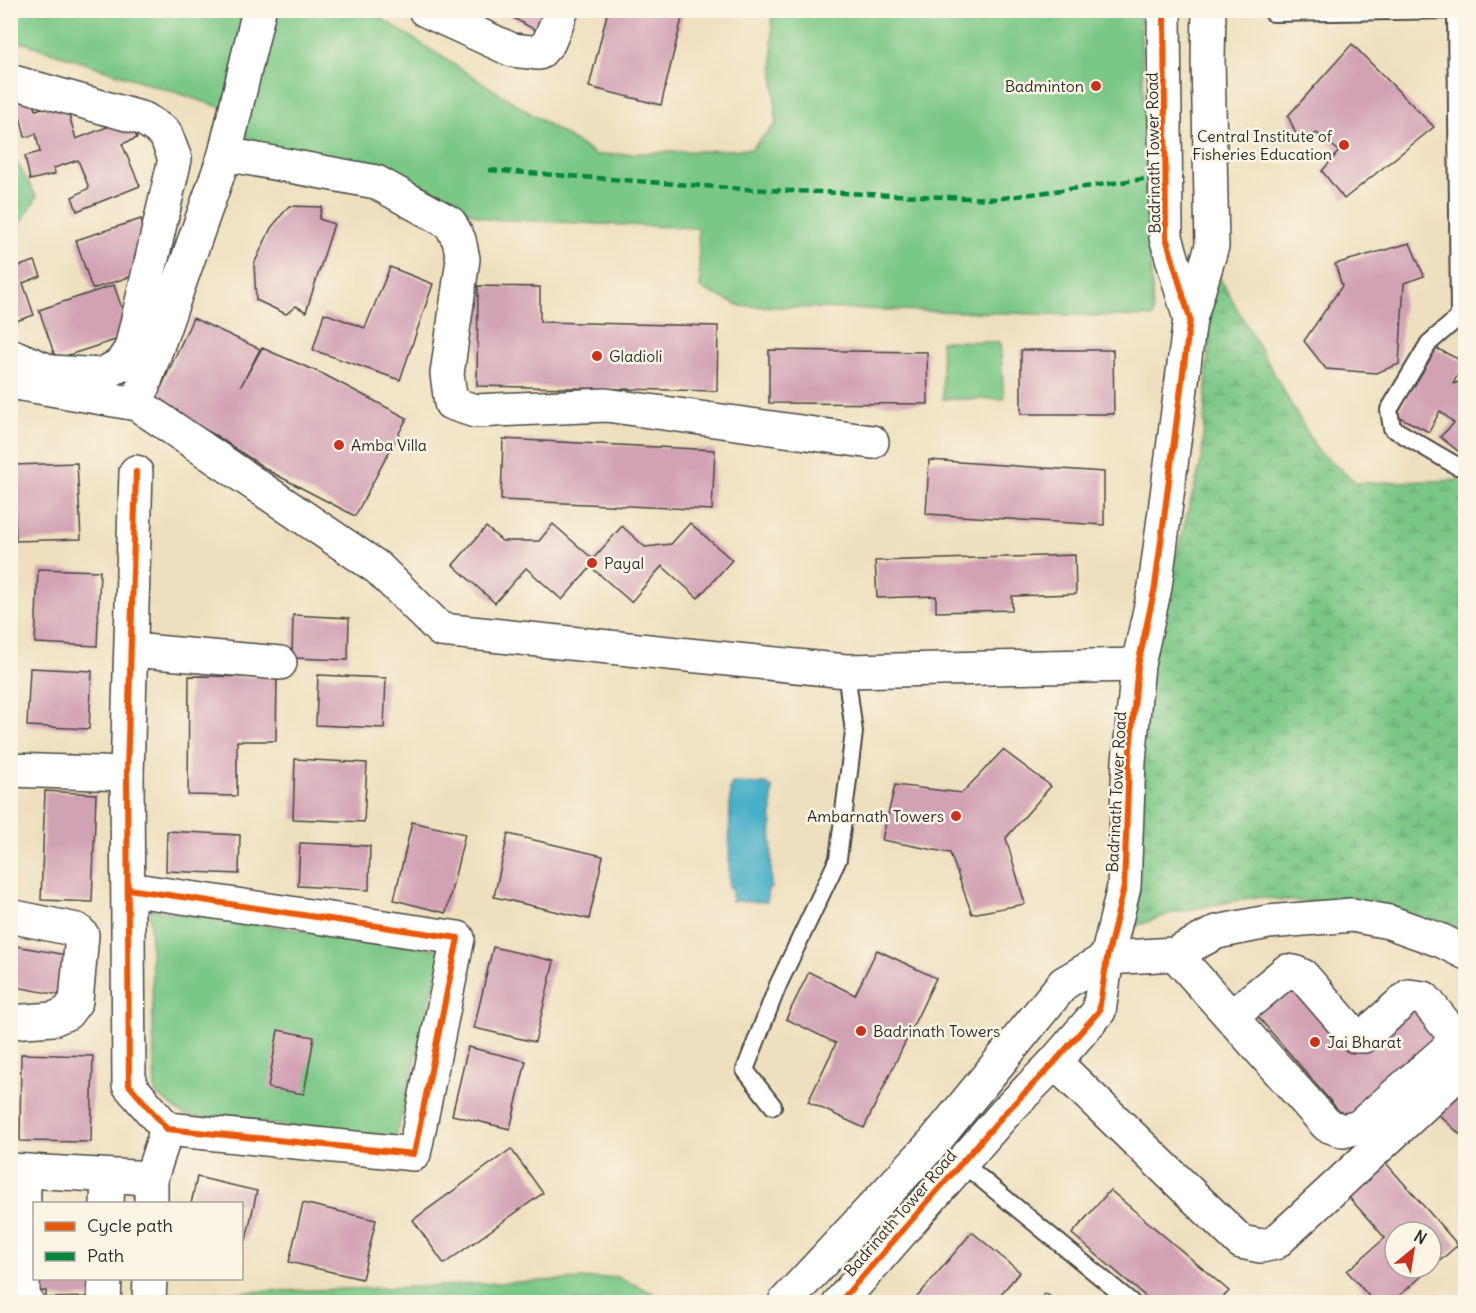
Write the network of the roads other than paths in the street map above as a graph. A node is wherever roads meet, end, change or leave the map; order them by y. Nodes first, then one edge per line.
1 (259, 10) edge
2 (425, 10) edge
3 (562, 10) edge
4 (1164, 10) edge
5 (1209, 10) edge
6 (1455, 10) edge
7 (1274, 13) dead end
8 (10, 81) edge
9 (225, 154) junction
10 (1462, 318) edge
11 (1190, 319) junction
12 (10, 355) edge
13 (10, 382) edge
14 (136, 404) junction
15 (872, 442) dead end
16 (1466, 464) edge
17 (136, 471) dead end
18 (132, 650) junction
19 (280, 663) dead end
20 (1138, 664) junction
21 (846, 671) junction
22 (10, 770) edge
23 (127, 774) junction
24 (128, 889) junction
25 (10, 916) edge
26 (1466, 953) edge
27 (1175, 954) junction
28 (1107, 958) junction
29 (1231, 1017) junction
30 (10, 1022) edge
31 (1053, 1064) junction
32 (1466, 1066) edge
33 (773, 1106) dead end
34 (167, 1129) junction
35 (962, 1163) junction
36 (17, 1171) edge
37 (107, 1190) edge
38 (151, 1191) edge
39 (105, 1280) edge
40 (150, 1280) edge
41 (27, 1302) edge
42 (104, 1302) edge
43 (149, 1302) edge
44 (785, 1302) edge
45 (840, 1302) edge
46 (1131, 1302) edge

1 - 9 street
2 - 3 street
4 - 11 street, Badrinath Tower Road
5 - 11 street
6 - 7 lane
6 - 10 lane
8 - 12 street
9 - 14 street
9 - 15 street
10 - 16 lane
11 - 20 street, Badrinath Tower Road
13 - 14 street
14 - 21 street
17 - 18 street
18 - 19 street
18 - 23 street
20 - 21 street
20 - 28 street, Badrinath Tower Road
21 - 33 lane
22 - 23 street
23 - 24 street
24 - 34 street
24 - 34 street
25 - 30 street
26 - 27 street
27 - 28 street
27 - 29 street
28 - 31 street, Badrinath Tower Road
28 - 44 street
29 - 29 street
31 - 32 street
31 - 35 street, Badrinath Tower Road
34 - 38 street
35 - 45 street, Badrinath Tower Road
35 - 46 lane
36 - 37 street
36 - 41 street
37 - 38 street
39 - 42 street
40 - 43 street

